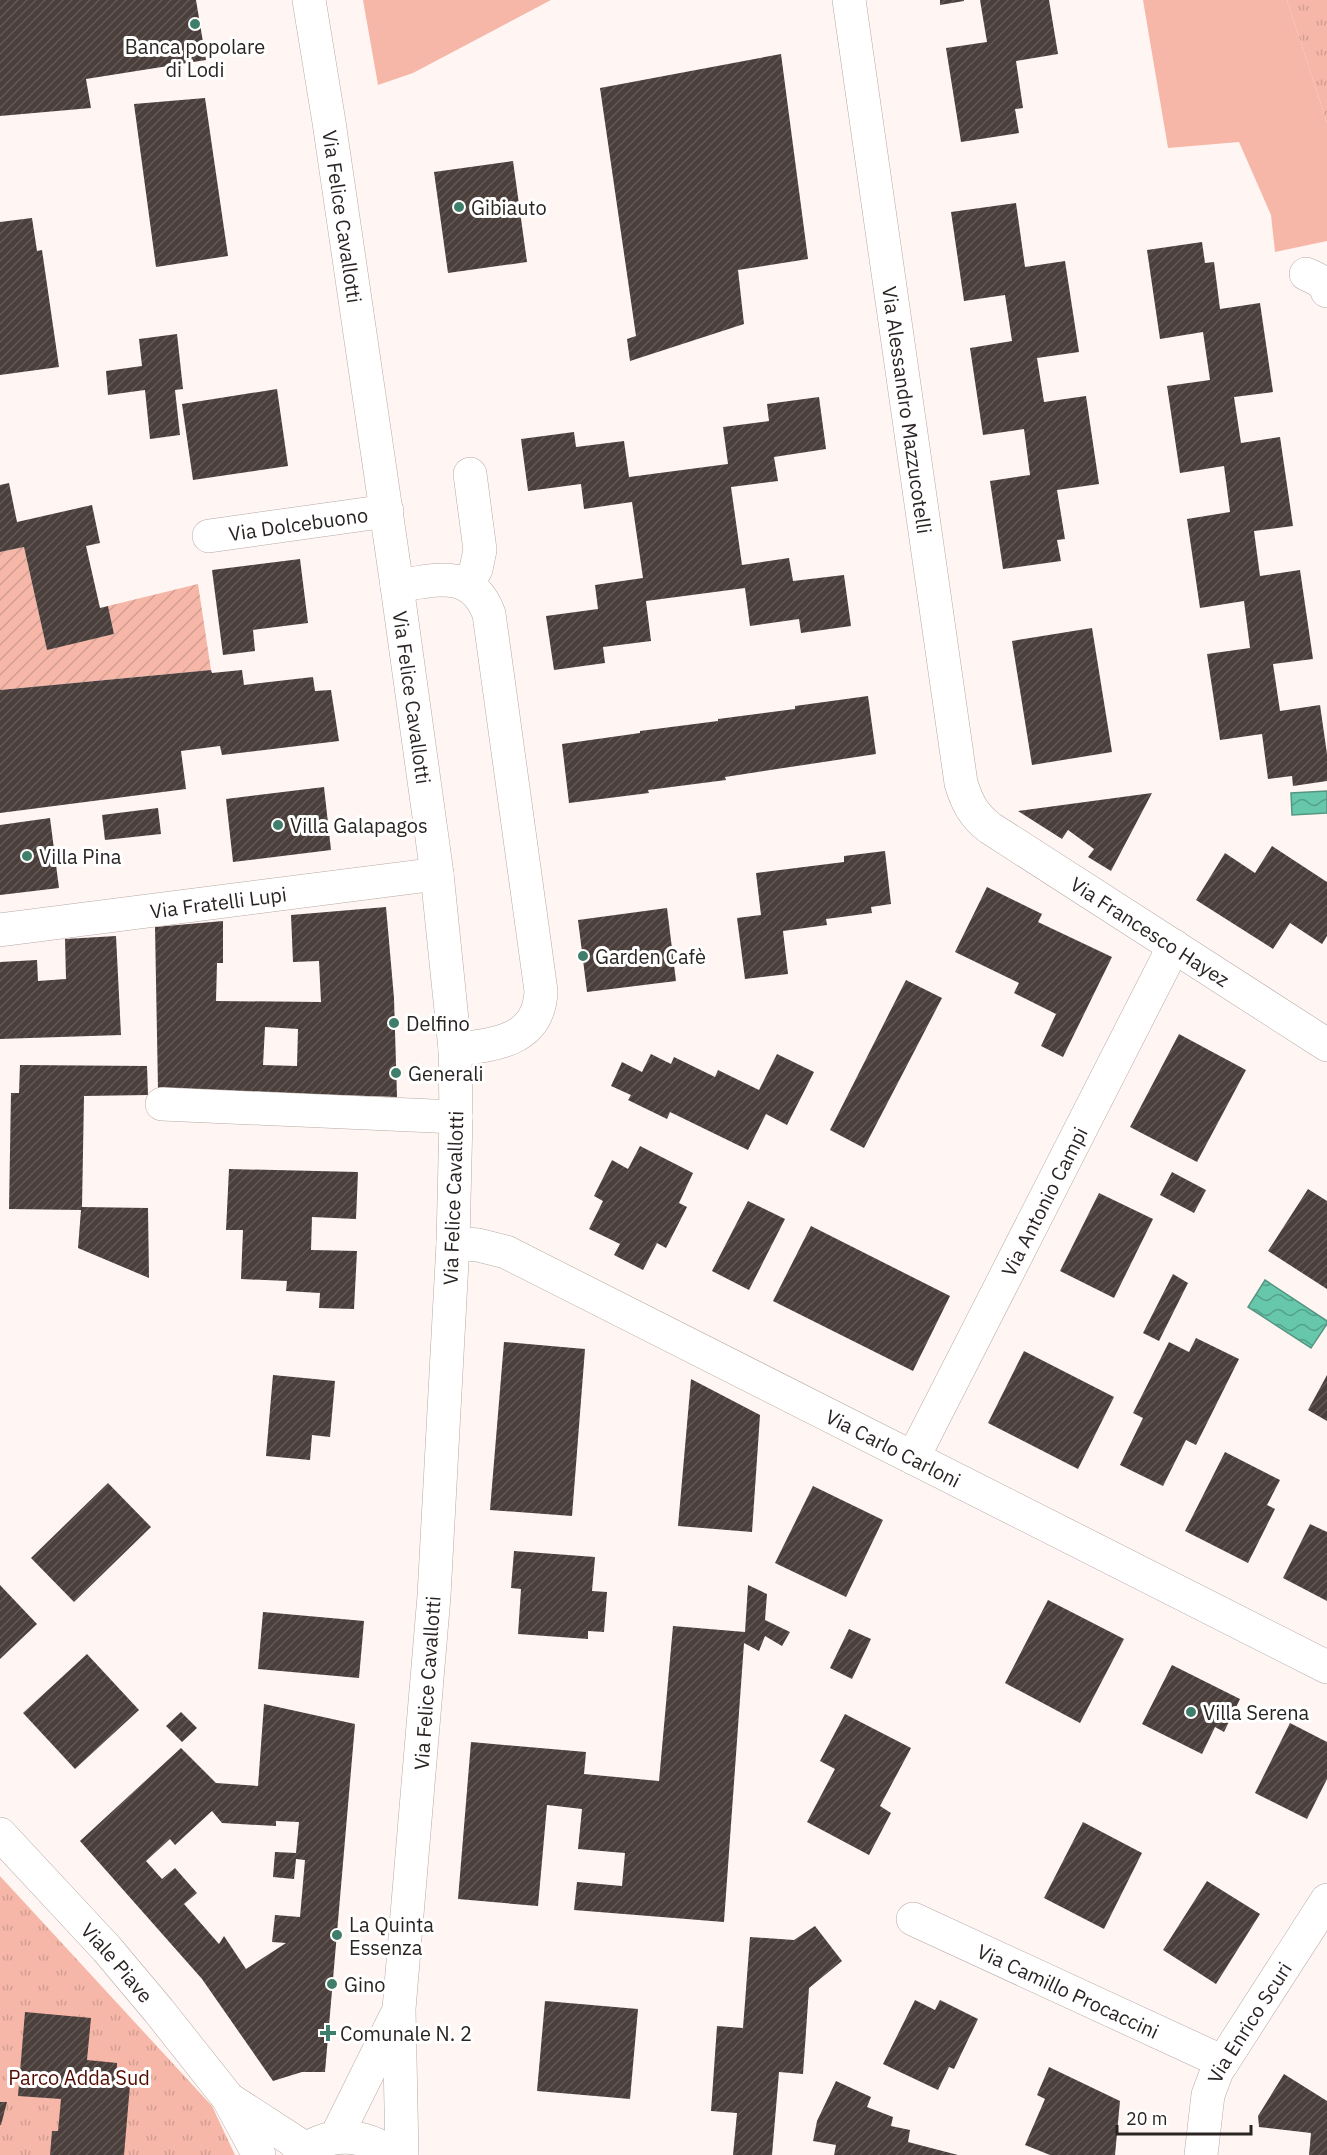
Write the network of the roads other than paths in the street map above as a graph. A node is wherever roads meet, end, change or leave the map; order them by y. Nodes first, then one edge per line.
1 (309, 0) edge
2 (849, 0) edge
3 (470, 474) dead end
4 (387, 511) junction
5 (209, 536) dead end
6 (467, 585) junction
7 (398, 586) junction
8 (977, 816) joint
9 (437, 874) junction
10 (0, 930) edge
11 (1174, 945) junction
12 (1327, 1045) edge
13 (455, 1049) junction
14 (162, 1104) dead end
15 (456, 1117) junction
16 (453, 1243) junction
17 (913, 1458) junction
18 (1327, 1667) edge
19 (0, 1834) edge
20 (1327, 1900) edge
21 (913, 1919) dead end
22 (399, 2009) junction
23 (1222, 2062) junction
24 (228, 2098) junction
25 (336, 2137) junction
26 (303, 2152) edge
27 (259, 2155) edge
28 (394, 2155) edge
29 (402, 2155) edge
30 (1201, 2155) edge

1 - 4 street, Via Felice Cavallotti
2 - 8 street, Via Alessandro Mazzucotelli
3 - 6 street
4 - 5 street, Via Dolcebuono
4 - 7 street, Via Felice Cavallotti
6 - 7 street
6 - 13 street
7 - 9 street, Via Felice Cavallotti
8 - 11 street, Via Francesco Hayez
9 - 10 street, Via Fratelli Lupi
9 - 13 street, Via Felice Cavallotti
11 - 12 street, Via Francesco Hayez
11 - 17 street, Via Antonio Campi
13 - 15 street, Via Felice Cavallotti
14 - 15 street
15 - 16 street, Via Felice Cavallotti
16 - 17 street, Via Carlo Carloni
16 - 22 street, Via Felice Cavallotti
17 - 18 street, Via Carlo Carloni
19 - 24 street, Viale Piave
20 - 23 street, Via Enrico Scuri
21 - 23 street, Via Camillo Procaccini
22 - 25 street, Via Felice Cavallotti
22 - 29 street, Via Felice Cavallotti
23 - 30 street, Via Enrico Scuri
24 - 26 street, Viale Piave
24 - 27 street, Viale Piave
25 - 26 street
25 - 28 street

